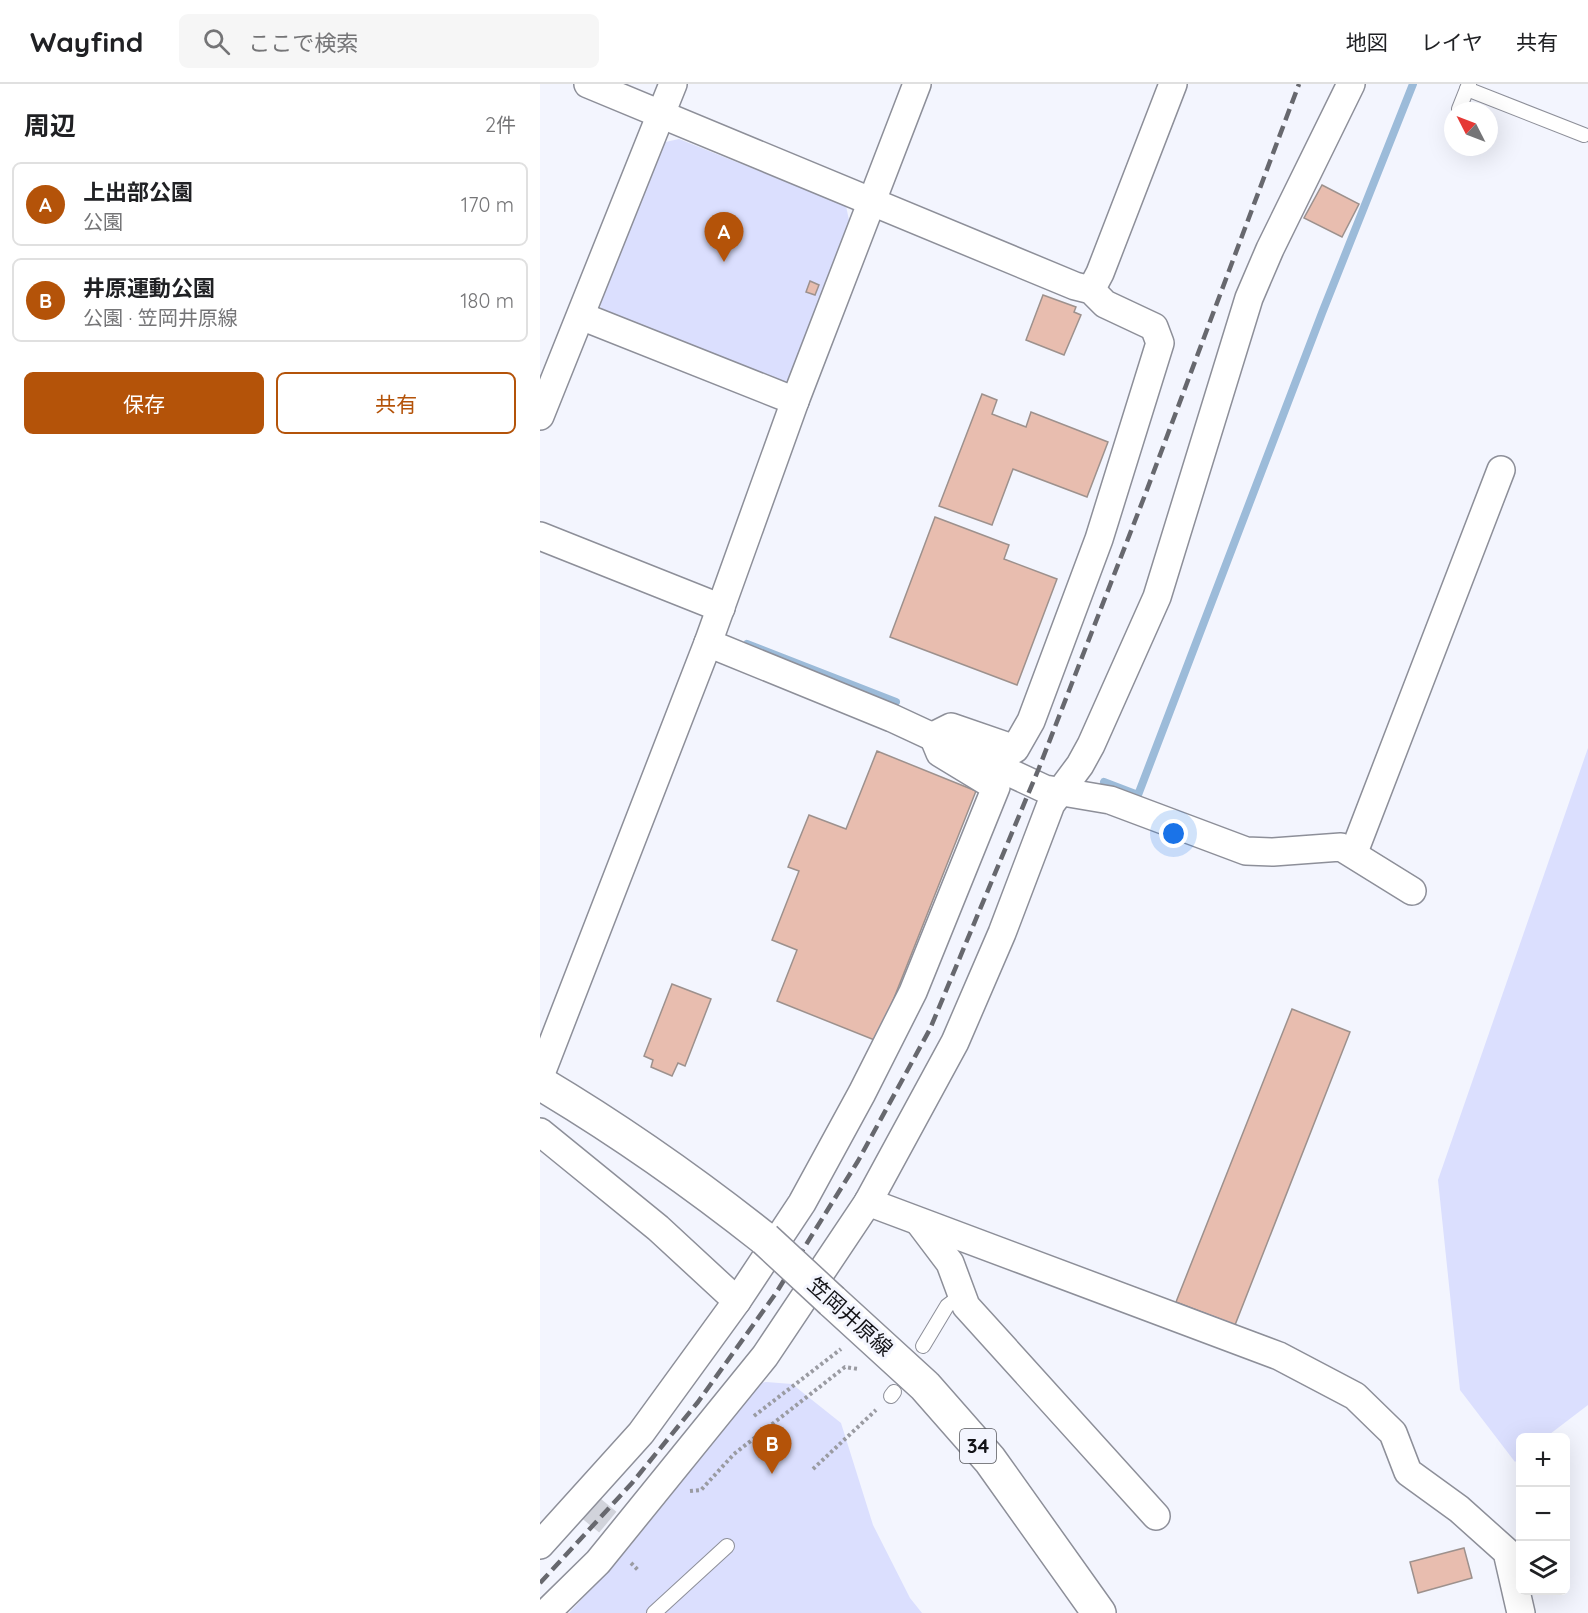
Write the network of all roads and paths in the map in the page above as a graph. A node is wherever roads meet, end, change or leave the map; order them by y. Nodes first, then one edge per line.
1 (588, 84) edge
2 (674, 84) edge
3 (917, 84) edge
4 (1173, 84) edge
5 (1351, 84) edge
6 (1468, 86) edge
7 (1461, 102) edge
8 (661, 114) junction
9 (1584, 135) dead end
10 (872, 201) junction
11 (1090, 290) junction
12 (581, 316) junction
13 (795, 401) junction
14 (540, 416) edge
15 (1501, 470) dead end
16 (540, 536) edge
17 (721, 608) junction
18 (708, 644) junction
19 (933, 736) junction
20 (1060, 790) junction
21 (1354, 852) junction
22 (1412, 891) dead end
23 (545, 1048) edge
24 (545, 1084) edge
25 (540, 1132) edge
26 (868, 1203) junction
27 (919, 1222) junction
28 (963, 1294) junction
29 (737, 1301) junction
30 (923, 1346) dead end
31 (841, 1349) dead end
32 (752, 1418) dead end
33 (813, 1469) dead end
34 (678, 1492) dead end
35 (1156, 1516) dead end
36 (621, 1541) junction
37 (540, 1545) edge
38 (727, 1546) dead end
39 (639, 1571) dead end
40 (546, 1613) edge
41 (654, 1613) edge
42 (1099, 1613) edge
43 (1521, 1613) edge

1 - 8 street
2 - 8 street
3 - 10 street
4 - 11 street
5 - 20 street
6 - 7 lane
6 - 9 lane
8 - 10 street
8 - 12 street
10 - 11 street
10 - 13 street
11 - 19 street
12 - 13 street
12 - 14 street
13 - 17 street
15 - 21 street
16 - 17 street
17 - 18 street
18 - 19 street
18 - 23 street
19 - 20 street
19 - 29 street
20 - 21 street
20 - 26 street
21 - 22 street
23 - 24 street
24 - 42 main road, 笠岡井原線 / 34, bridge
25 - 29 street
26 - 27 street
26 - 36 street
27 - 28 street
27 - 43 street
28 - 30 lane
28 - 35 street
29 - 37 street
31 - 32 path
33 - 34 path
36 - 39 path
36 - 40 street
38 - 41 lane

